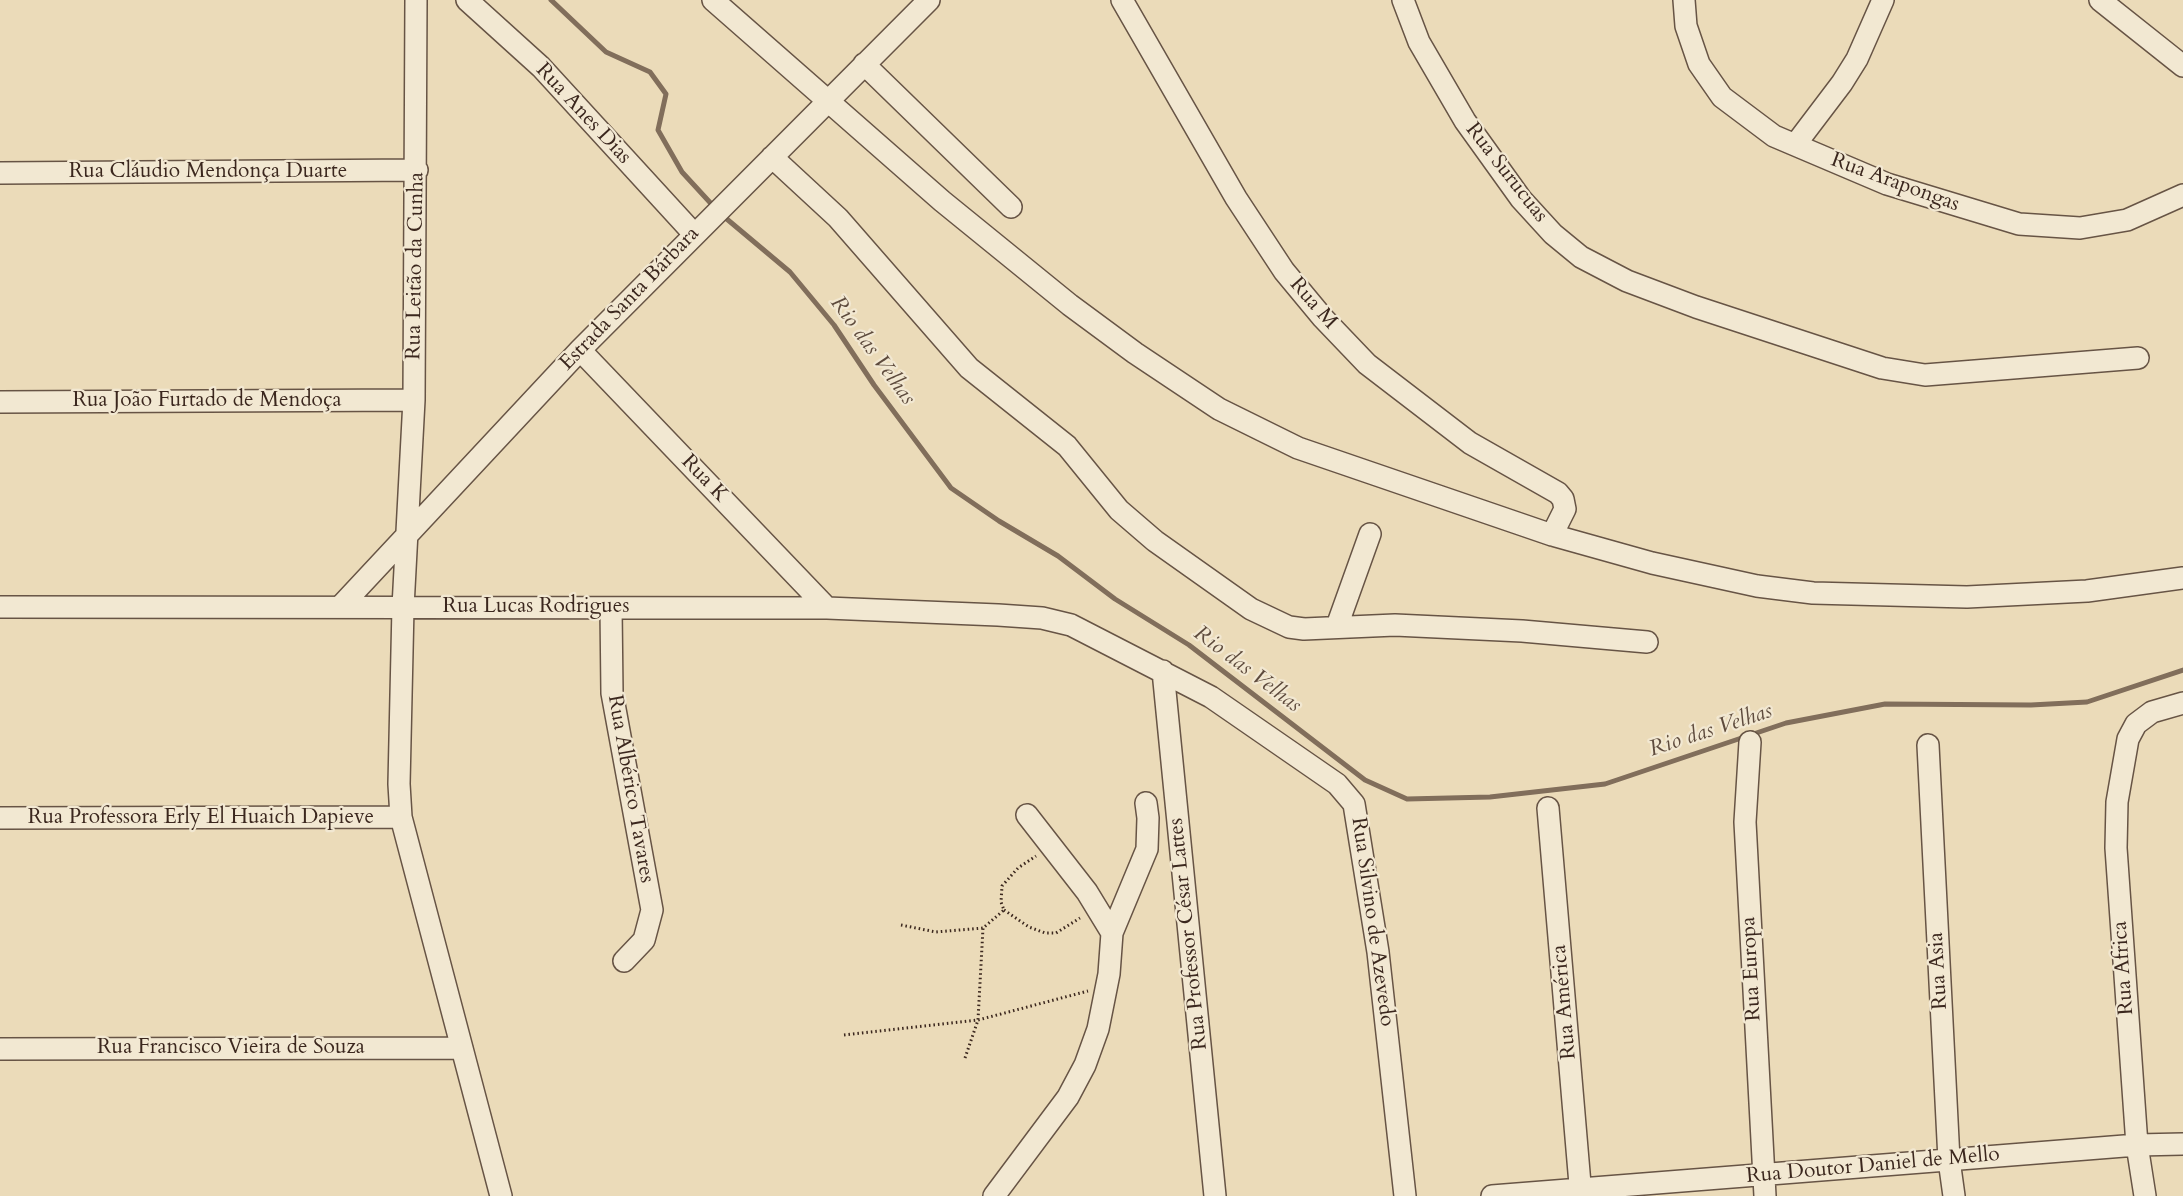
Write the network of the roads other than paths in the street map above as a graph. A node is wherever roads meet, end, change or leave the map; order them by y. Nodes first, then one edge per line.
1 (416, 0) edge
2 (467, 0) edge
3 (713, 0) edge
4 (929, 0) edge
5 (1122, 0) edge
6 (1403, 0) edge
7 (1684, 0) edge
8 (1883, 0) edge
9 (2100, 0) edge
10 (864, 64) junction
11 (2183, 66) edge
12 (830, 101) junction
13 (1795, 145) junction
14 (772, 157) junction
15 (417, 170) junction
16 (0, 173) edge
17 (2183, 195) edge
18 (1011, 207) dead end
19 (697, 231) junction
20 (580, 350) junction
21 (2138, 358) dead end
22 (414, 400) junction
23 (0, 402) edge
24 (409, 532) junction
25 (1370, 534) dead end
26 (1551, 535) junction
27 (2183, 578) edge
28 (0, 607) edge
29 (340, 607) junction
30 (403, 607) junction
31 (611, 608) junction
32 (827, 608) junction
33 (1071, 625) joint
34 (1337, 626) junction
35 (1647, 642) dead end
36 (1163, 671) junction
37 (2183, 703) edge
38 (1751, 733) road end
39 (1928, 745) dead end
40 (1146, 803) dead end
41 (1548, 808) dead end
42 (1027, 815) dead end
43 (401, 817) junction
44 (0, 818) edge
45 (1112, 933) junction
46 (624, 961) dead end
47 (462, 1048) junction
48 (0, 1049) edge
49 (2183, 1144) edge
50 (2137, 1145) junction
51 (1949, 1160) junction
52 (1764, 1186) edge
53 (1581, 1193) edge
54 (501, 1196) edge
55 (994, 1196) edge
56 (1215, 1196) edge
57 (1406, 1196) edge
58 (1492, 1196) edge
59 (1954, 1196) edge
60 (2145, 1196) edge

1 - 15 street, Rua Leitão da Cunha
2 - 19 street, Rua Anes Dias
3 - 12 street
4 - 10 street, Estrada Santa Bárbara
5 - 26 street, Rua M
6 - 21 street, Rua Surucuas
7 - 13 street, Rua Arapongas
8 - 13 street
9 - 11 street
10 - 12 street, Estrada Santa Bárbara
10 - 18 street
12 - 14 street, Estrada Santa Bárbara
12 - 26 street
13 - 17 street, Rua Arapongas
14 - 19 street, Estrada Santa Bárbara
14 - 34 street
15 - 16 street, Rua Cláudio Mendonça Duarte
15 - 22 street, Rua Leitão da Cunha
19 - 20 street, Estrada Santa Bárbara
20 - 24 street, Estrada Santa Bárbara
20 - 32 street, Rua K
22 - 23 street, Rua João Furtado de Mendoça
22 - 24 street, Rua Leitão da Cunha
24 - 29 street, Estrada Santa Bárbara
24 - 30 street, Rua Leitão da Cunha
25 - 34 street
26 - 27 street
28 - 29 street, Rua Lucas Rodrigues
29 - 30 street, Rua Lucas Rodrigues
30 - 31 street, Rua Lucas Rodrigues
30 - 43 street, Rua Leitão da Cunha
31 - 32 street, Rua Lucas Rodrigues
31 - 46 street, Rua Albérico Tavares
32 - 33 street, Rua Lucas Rodrigues
33 - 36 street, Rua Silvino de Azevedo
34 - 35 street
36 - 56 street, Rua Professor César Lattes
36 - 57 street, Rua Silvino de Azevedo
37 - 50 street, Rua Africa
38 - 52 street, Rua Europa
39 - 51 street, Rua Asia
40 - 45 street
41 - 53 street, Rua América
42 - 45 street
43 - 44 street, Rua Professora Erly El Huaich Dapieve
43 - 47 street, Rua Leitão da Cunha
45 - 55 street
47 - 48 street, Rua Francisco Vieira de Souza
47 - 54 street, Rua Leitão da Cunha
49 - 50 street, Rua Doutor Daniel de Mello
50 - 51 street, Rua Doutor Daniel de Mello
50 - 60 street, Rua Africa
51 - 52 street, Rua Doutor Daniel de Mello
51 - 59 street, Rua Asia
52 - 53 street, Rua Doutor Daniel de Mello
53 - 58 street, Rua Doutor Daniel de Mello

